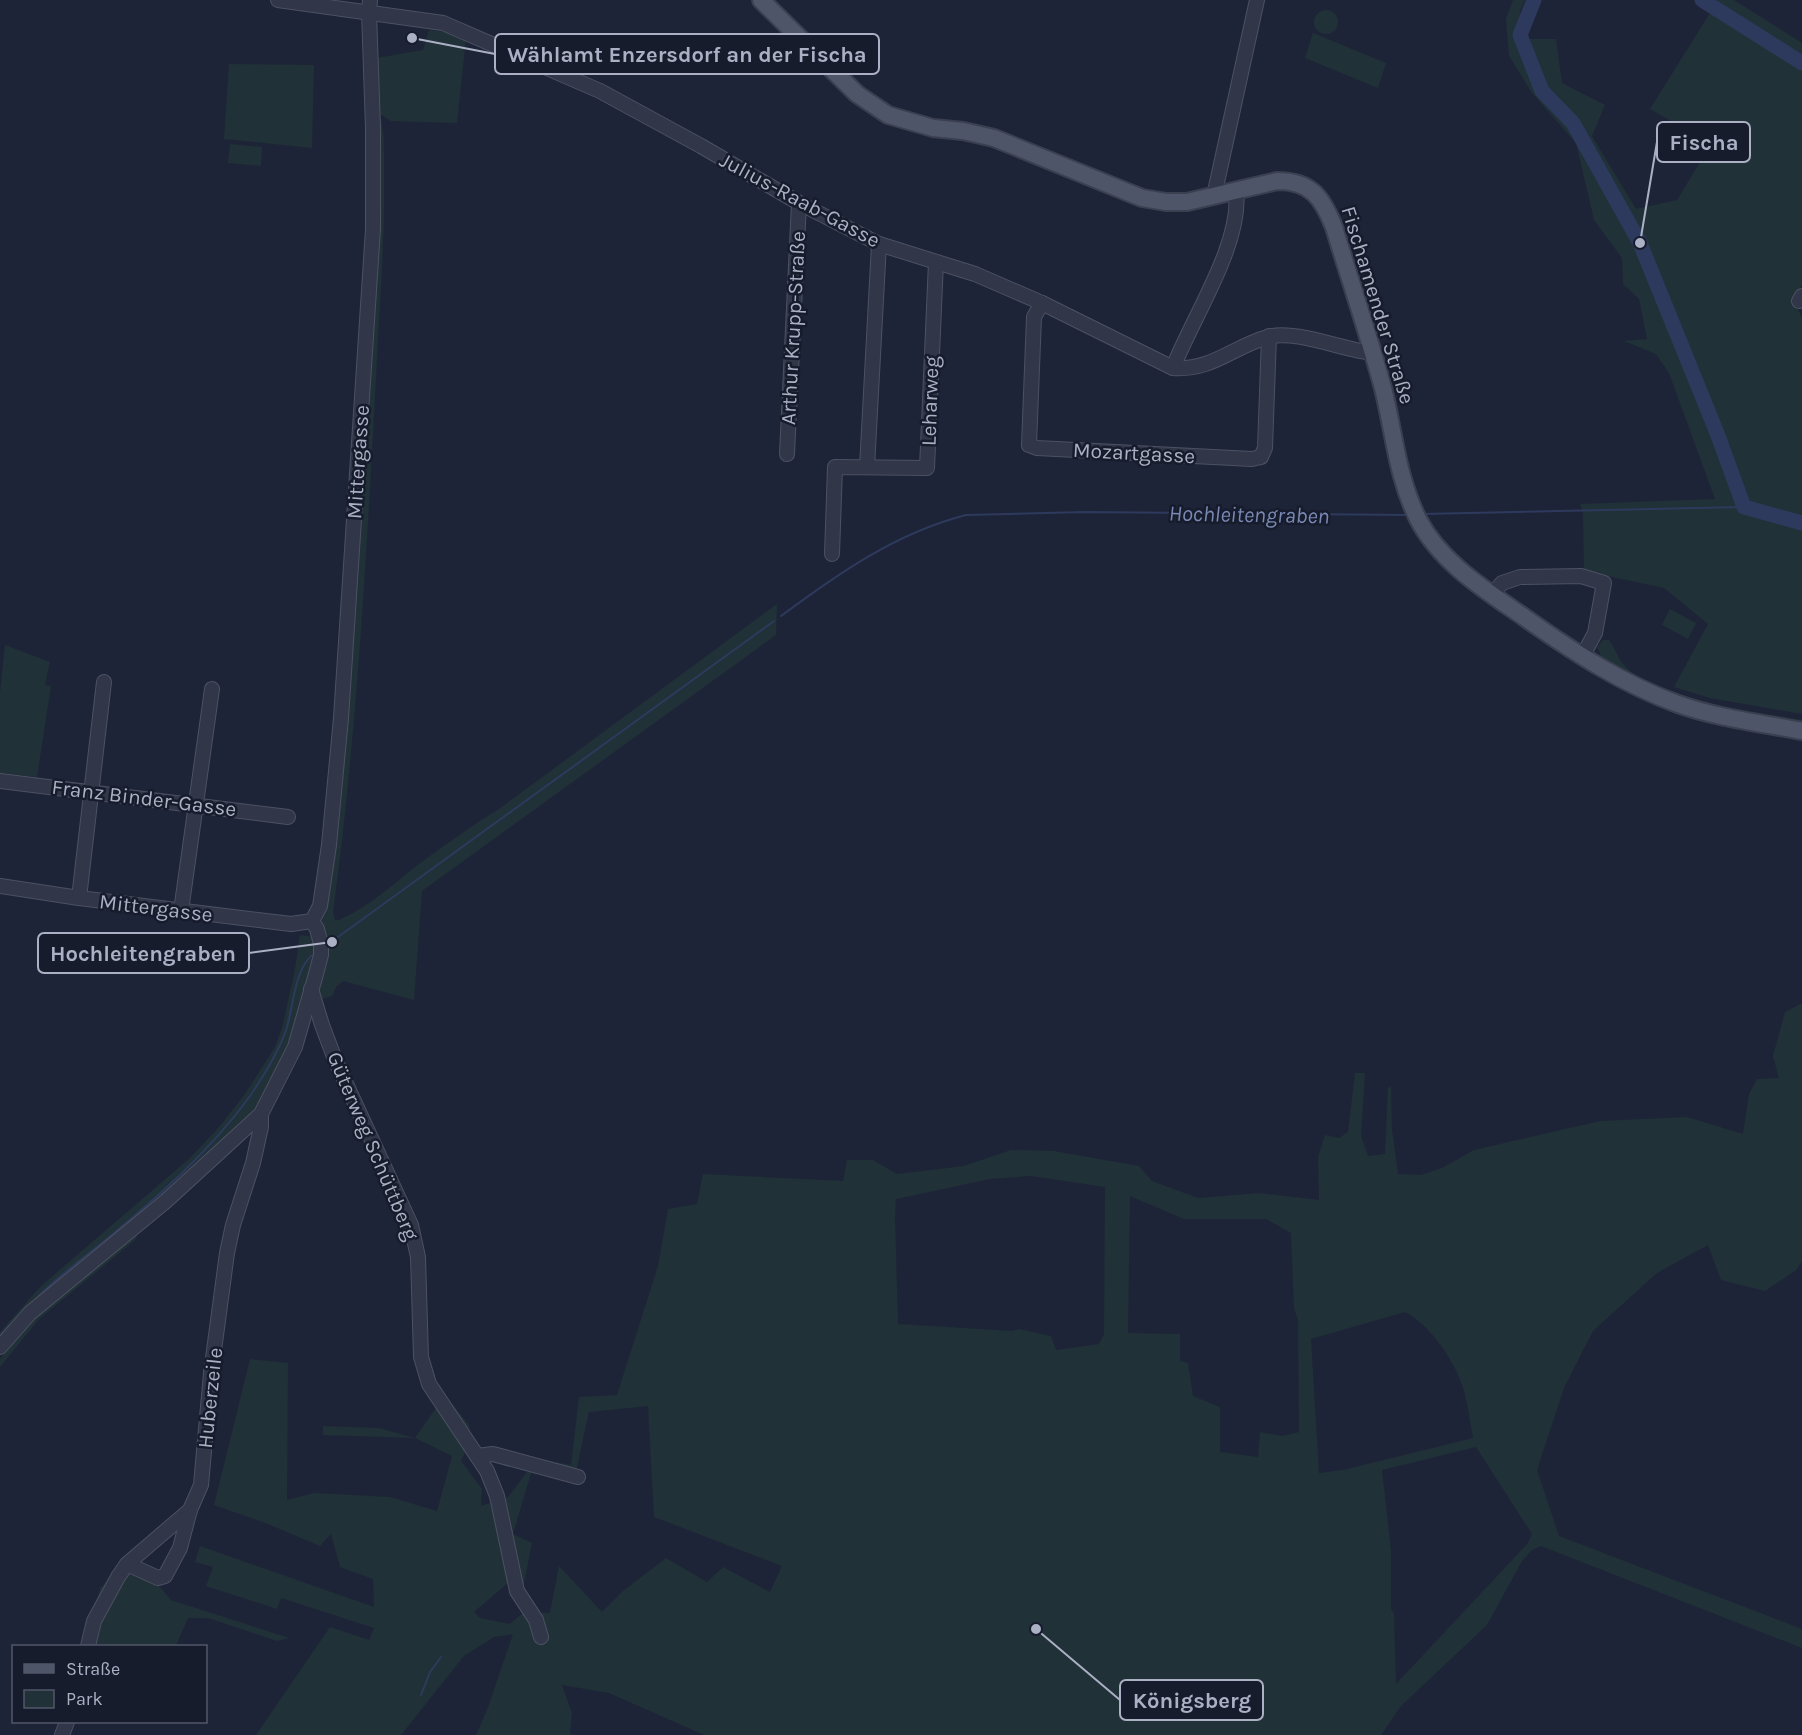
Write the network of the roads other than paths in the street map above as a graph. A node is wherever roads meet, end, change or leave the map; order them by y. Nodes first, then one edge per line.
1 (278, 0) edge
2 (761, 0) edge
3 (1257, 0) edge
4 (369, 6) edge
5 (1236, 190) junction
6 (1214, 196) junction
7 (799, 203) junction
8 (879, 244) junction
9 (936, 262) junction
10 (1042, 303) junction
11 (1269, 336) junction
12 (1373, 353) junction
13 (1173, 368) junction
14 (787, 454) dead end
15 (867, 467) junction
16 (832, 554) dead end
17 (1492, 595) junction
18 (1582, 657) junction
19 (104, 682) dead end
20 (212, 689) dead end
21 (1802, 730) edge
22 (0, 781) edge
23 (92, 792) junction
24 (195, 804) junction
25 (288, 816) dead end
26 (0, 886) edge
27 (79, 898) junction
28 (182, 911) junction
29 (312, 921) junction
30 (311, 989) junction
31 (304, 1019) junction
32 (322, 1025) junction
33 (261, 1114) junction
34 (0, 1347) edge
35 (477, 1456) junction
36 (578, 1477) dead end
37 (190, 1510) junction
38 (127, 1564) junction
39 (541, 1636) dead end
40 (88, 1645) edge

1 - 4 street, Julius-Raab-Gasse
2 - 6 main road, Fischamender Straße
3 - 6 street
4 - 7 street, Julius-Raab-Gasse
4 - 29 street, Mittergasse
5 - 6 main road, Fischamender Straße
5 - 12 main road, Fischamender Straße
5 - 13 street
7 - 8 street, Julius-Raab-Gasse
7 - 14 street, Arthur Krupp-Straße
8 - 9 street, Julius-Raab-Gasse
8 - 15 street
9 - 10 street, Julius-Raab-Gasse
9 - 15 street, Leharweg
10 - 11 street, Mozartgasse
10 - 13 street, Julius-Raab-Gasse
11 - 12 street
11 - 13 street
12 - 17 main road, Fischamender Straße
15 - 16 street, Leharweg
17 - 18 main road, Fischamender Straße
17 - 18 street
18 - 21 main road, Fischamender Straße
19 - 23 street
20 - 24 street
22 - 23 street, Franz Binder-Gasse
23 - 24 street, Franz Binder-Gasse
23 - 27 street
24 - 25 street, Franz Binder-Gasse
24 - 28 street
26 - 27 street, Mittergasse
27 - 28 street, Mittergasse
28 - 29 street, Mittergasse
29 - 30 street
30 - 31 street
30 - 32 street, Güterweg Schüttberg
31 - 32 street
31 - 33 street
32 - 35 street, Güterweg Schüttberg
33 - 34 street
33 - 37 street, Huberzeile
35 - 36 street
35 - 39 street, Güterweg Schüttberg
37 - 38 street, Huberzeile
37 - 38 street
38 - 40 street, Huberzeile

